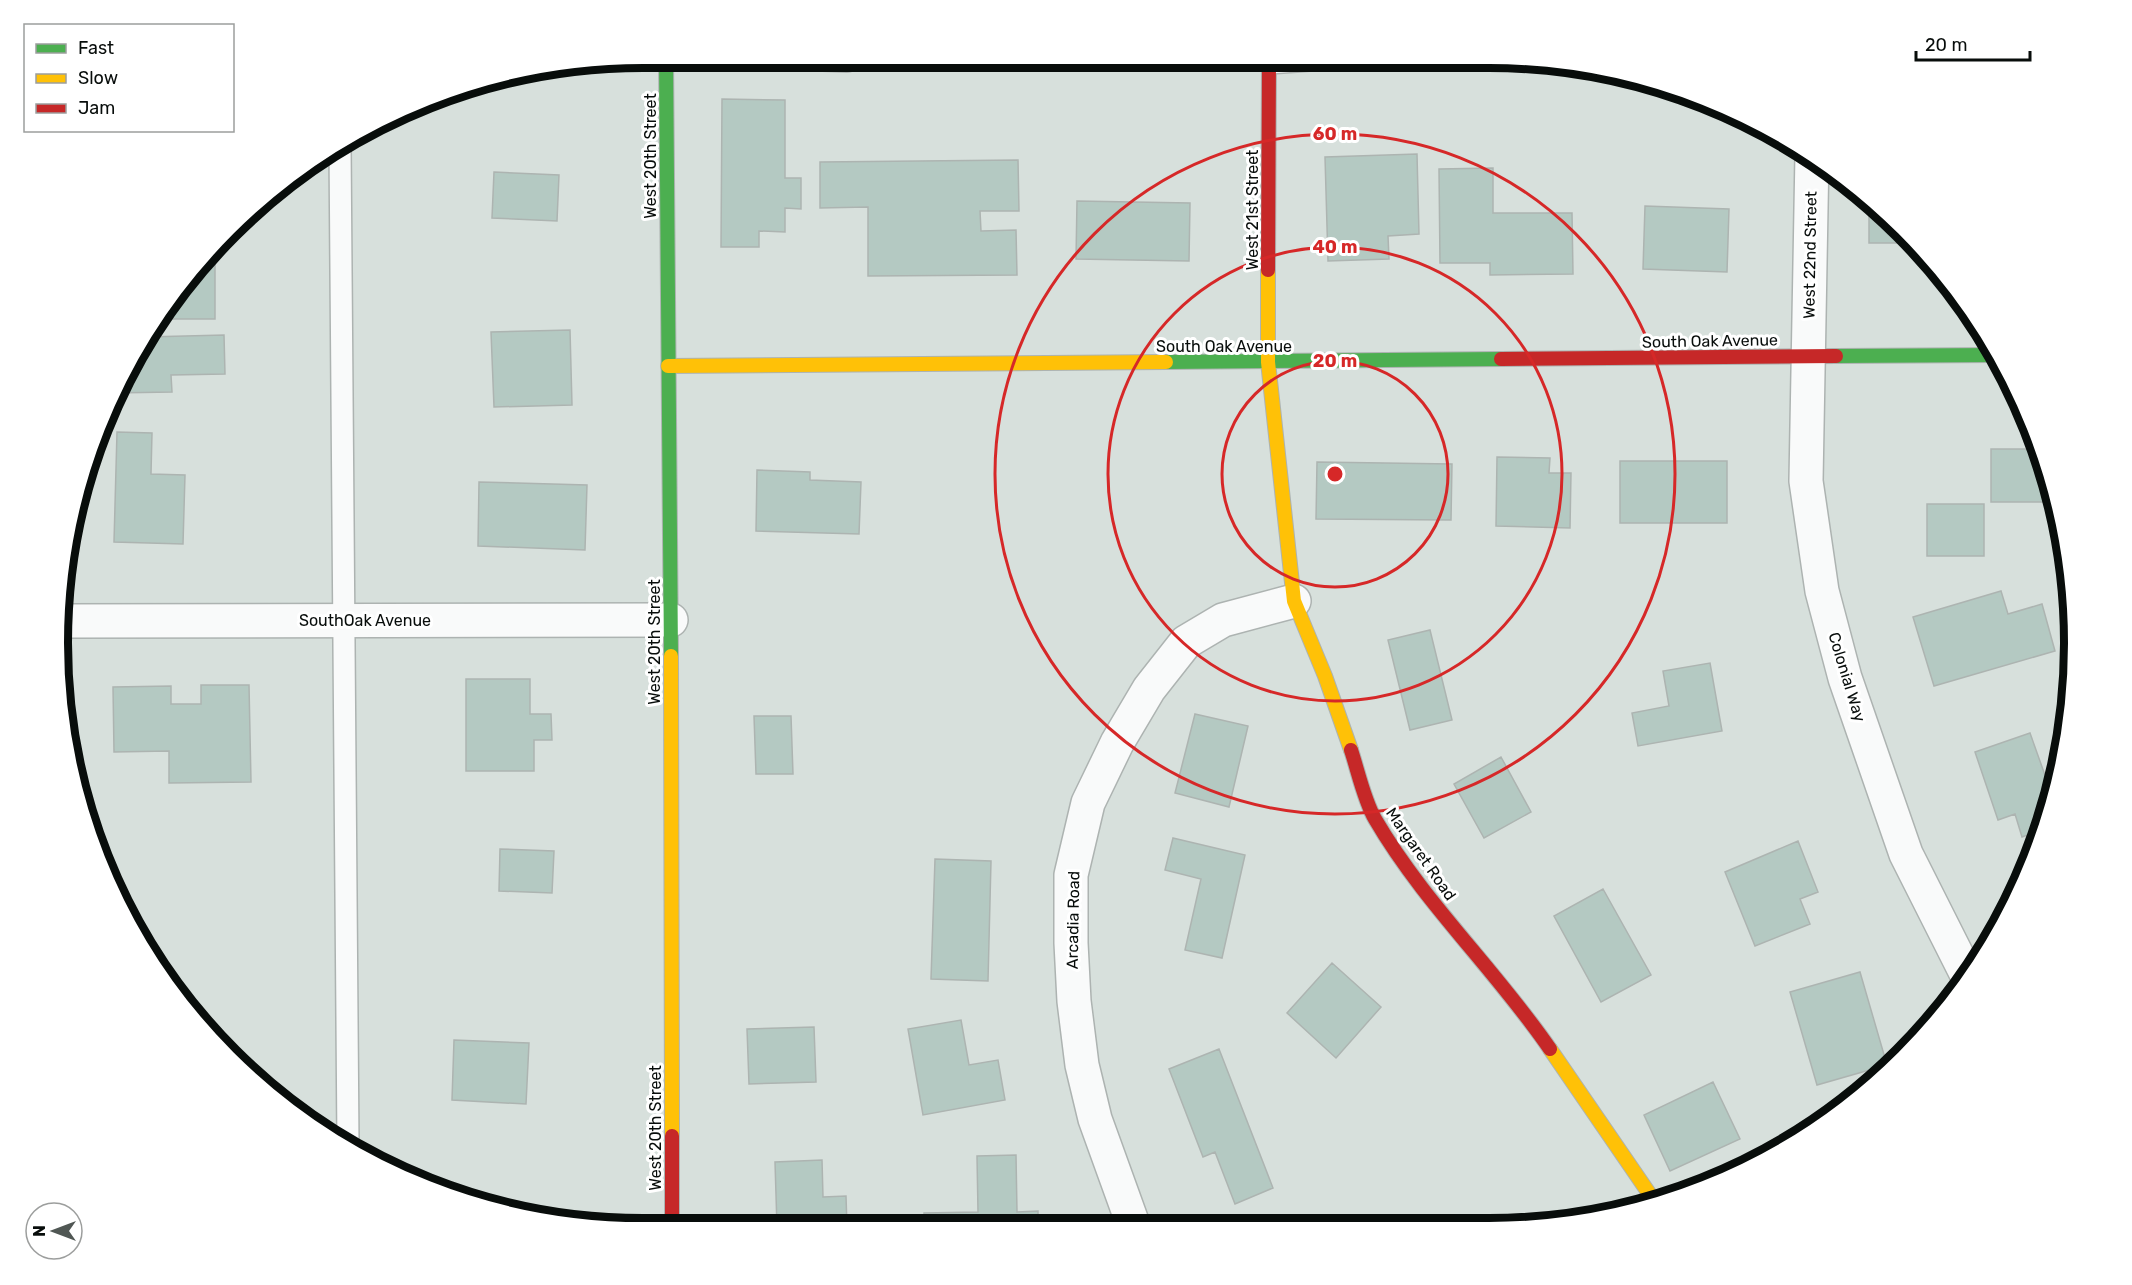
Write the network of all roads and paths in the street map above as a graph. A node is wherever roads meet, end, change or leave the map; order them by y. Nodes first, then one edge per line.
1 (666, 68) edge
2 (1269, 68) edge
3 (340, 154) edge
4 (1812, 166) edge
5 (1809, 356) junction
6 (1988, 356) edge
7 (1268, 362) junction
8 (668, 366) junction
9 (1294, 601) junction
10 (342, 620) junction
11 (671, 620) junction
12 (69, 621) edge
13 (1964, 968) edge
14 (348, 1136) edge
15 (1650, 1194) edge
16 (672, 1218) edge
17 (1131, 1218) edge

1 - 8 street, West 20th Street
2 - 7 street, West 21st Street
3 - 10 lane
4 - 5 street, West 22nd Street
5 - 6 street, South Oak Avenue
5 - 7 street, South Oak Avenue
5 - 13 street, Colonial Way
7 - 8 street, South Oak Avenue
7 - 9 street, Margaret Road
8 - 11 street, West 20th Street
9 - 15 street, Margaret Road
9 - 17 street, Arcadia Road
10 - 11 street, SouthOak Avenue
10 - 12 street, SouthOak Avenue
10 - 14 lane
11 - 16 street, West 20th Street

